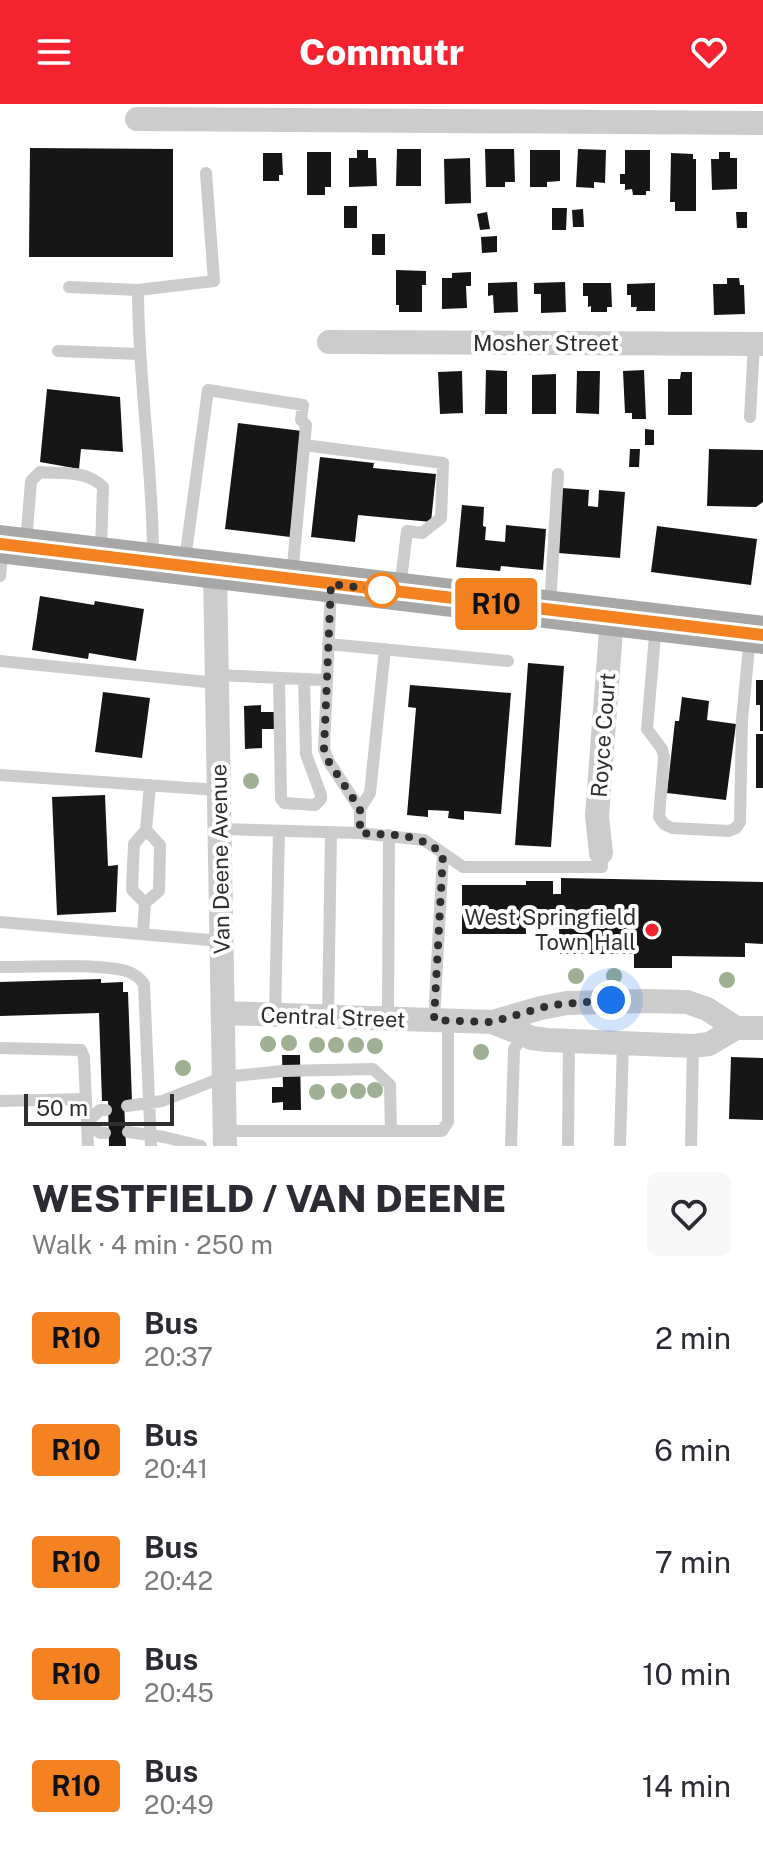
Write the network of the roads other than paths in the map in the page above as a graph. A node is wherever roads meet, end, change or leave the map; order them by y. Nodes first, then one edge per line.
1 (137, 119) dead end
2 (763, 123) edge
3 (206, 173) dead end
4 (69, 287) dead end
5 (138, 290) junction
6 (329, 342) dead end
7 (758, 344) edge
8 (58, 351) dead end
9 (140, 354) junction
10 (750, 417) dead end
11 (304, 445) junction
12 (558, 474) dead end
13 (7, 553) edge
14 (101, 557) junction
15 (184, 567) junction
16 (292, 580) junction
17 (331, 584) junction
18 (400, 592) junction
19 (550, 610) junction
20 (612, 617) junction
21 (656, 622) junction
22 (757, 634) edge
23 (328, 644) junction
24 (385, 649) junction
25 (0, 661) edge
26 (508, 661) dead end
27 (279, 678) junction
28 (217, 679) junction
29 (304, 679) junction
30 (326, 680) junction
31 (0, 775) edge
32 (150, 785) junction
33 (218, 790) junction
34 (360, 809) junction
35 (219, 829) junction
36 (146, 830) junction
37 (279, 831) junction
38 (331, 832) junction
39 (360, 833) junction
40 (389, 835) junction
41 (601, 853) joint
42 (443, 854) junction
43 (145, 903) junction
44 (0, 922) edge
45 (143, 933) junction
46 (221, 941) junction
47 (0, 967) edge
48 (223, 1013) junction
49 (275, 1015) junction
50 (328, 1017) junction
51 (388, 1019) junction
52 (441, 1020) junction
53 (492, 1022) junction
54 (736, 1028) junction
55 (763, 1028) edge
56 (524, 1034) junction
57 (569, 1041) junction
58 (623, 1042) junction
59 (693, 1046) junction
60 (0, 1048) edge
61 (224, 1077) junction
62 (86, 1099) junction
63 (0, 1101) edge
64 (149, 1103) junction
65 (127, 1106) dead end
66 (106, 1110) dead end
67 (87, 1122) junction
68 (391, 1131) junction
69 (128, 1132) dead end
70 (105, 1133) dead end
71 (225, 1138) edge
72 (151, 1140) edge
73 (88, 1146) edge
74 (201, 1146) edge
75 (511, 1146) edge
76 (568, 1146) edge
77 (620, 1146) edge
78 (691, 1146) edge

1 - 2 street
3 - 5 lane
4 - 5 lane
5 - 9 lane
6 - 7 street, Mosher Street
7 - 10 lane
8 - 9 lane
9 - 15 lane
11 - 15 lane
11 - 16 lane
11 - 18 lane
12 - 19 lane
13 - 14 main road
13 - 14 lane
14 - 15 main road
15 - 16 main road
15 - 28 street, Van Deene Avenue
16 - 17 main road
17 - 18 main road
17 - 23 lane
18 - 19 main road
19 - 20 main road
20 - 21 main road
20 - 41 street, Royce Court
21 - 22 main road
21 - 22 lane
23 - 24 lane
23 - 30 lane
24 - 26 lane
24 - 34 lane
25 - 28 lane
27 - 28 lane
27 - 29 lane
27 - 29 lane
28 - 33 street, Van Deene Avenue
29 - 30 lane
30 - 34 lane
31 - 32 lane
32 - 33 lane
32 - 36 lane
33 - 35 street, Van Deene Avenue
34 - 39 lane
35 - 37 lane
35 - 46 street, Van Deene Avenue
36 - 43 lane
36 - 43 lane
37 - 38 lane
37 - 49 lane
38 - 39 lane
38 - 50 lane
39 - 40 lane
40 - 42 lane
40 - 51 lane
41 - 42 lane
42 - 52 lane
43 - 45 lane
44 - 45 lane
45 - 46 lane
46 - 48 street, Van Deene Avenue
47 - 64 lane
48 - 49 street, Central Street
48 - 61 street, Van Deene Avenue
49 - 50 street, Central Street
50 - 51 street, Central Street
51 - 52 street, Central Street
52 - 53 street, Central Street
52 - 68 lane
53 - 54 street, Central Street
53 - 56 street, Central Street
54 - 55 street, Central Street
54 - 59 street, Central Street
56 - 57 street, Central Street
56 - 75 lane
57 - 58 street, Central Street
57 - 76 lane
58 - 59 street, Central Street
58 - 77 lane
59 - 78 lane
60 - 62 lane
61 - 64 lane
61 - 68 lane
61 - 71 street, Van Deene Avenue
62 - 63 lane
62 - 67 lane
64 - 65 lane
64 - 72 lane
66 - 67 lane
67 - 70 lane
67 - 73 lane
68 - 71 lane
69 - 72 lane
72 - 74 lane

